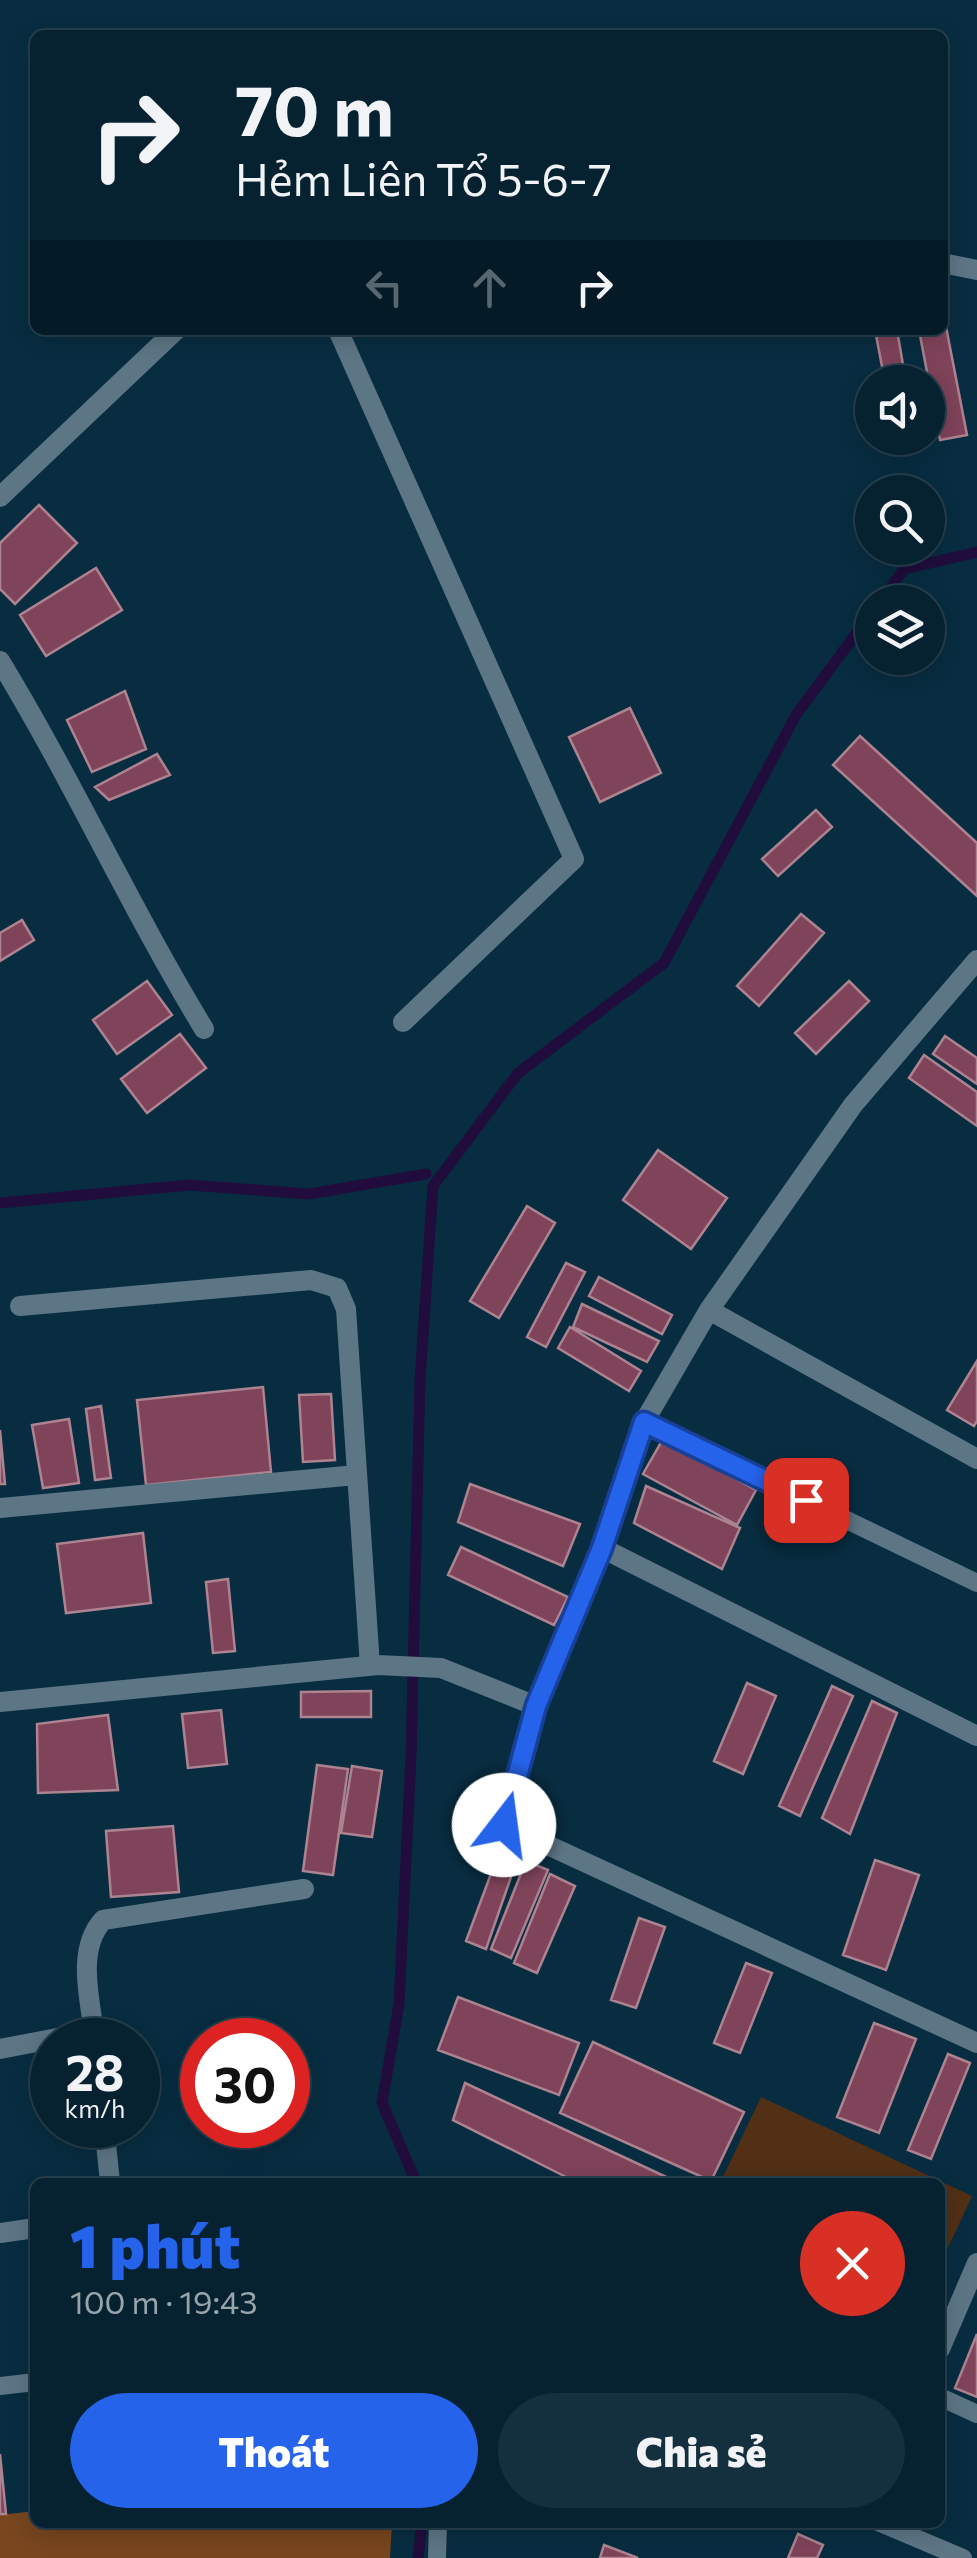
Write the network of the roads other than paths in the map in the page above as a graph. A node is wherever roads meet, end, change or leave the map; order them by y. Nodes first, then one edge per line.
1 (948, 264) edge
2 (977, 270) edge
3 (171, 335) edge
4 (340, 335) edge
5 (0, 497) edge
6 (0, 661) edge
7 (977, 960) edge
8 (403, 1022) dead end
9 (204, 1029) dead end
10 (20, 1306) dead end
11 (710, 1310) junction
12 (644, 1422) junction
13 (977, 1460) edge
14 (356, 1475) junction
15 (0, 1508) edge
16 (602, 1548) junction
17 (977, 1582) edge
18 (374, 1665) junction
19 (0, 1702) edge
20 (536, 1706) junction
21 (977, 1736) edge
22 (304, 1888) dead end
23 (93, 2018) edge
24 (977, 2043) edge
25 (30, 2045) edge
26 (0, 2049) edge
27 (106, 2148) edge
28 (110, 2178) edge
29 (30, 2229) edge
30 (0, 2233) edge
31 (977, 2262) edge
32 (945, 2338) edge
33 (30, 2383) edge
34 (0, 2386) edge
35 (945, 2398) edge
36 (977, 2414) edge
37 (438, 2528) edge
38 (892, 2528) edge
39 (436, 2558) edge
40 (963, 2558) edge

1 - 2 street
3 - 5 street
4 - 8 street
6 - 9 street
7 - 11 street
10 - 14 street
11 - 12 street
11 - 13 street
12 - 16 street
12 - 17 lane
14 - 15 street
14 - 18 street
16 - 20 street
16 - 21 street
18 - 19 street
18 - 20 street
20 - 24 street
22 - 23 street
25 - 26 street
27 - 28 street
29 - 30 street
31 - 32 street
33 - 34 lane
35 - 36 lane
37 - 39 lane
38 - 40 lane

